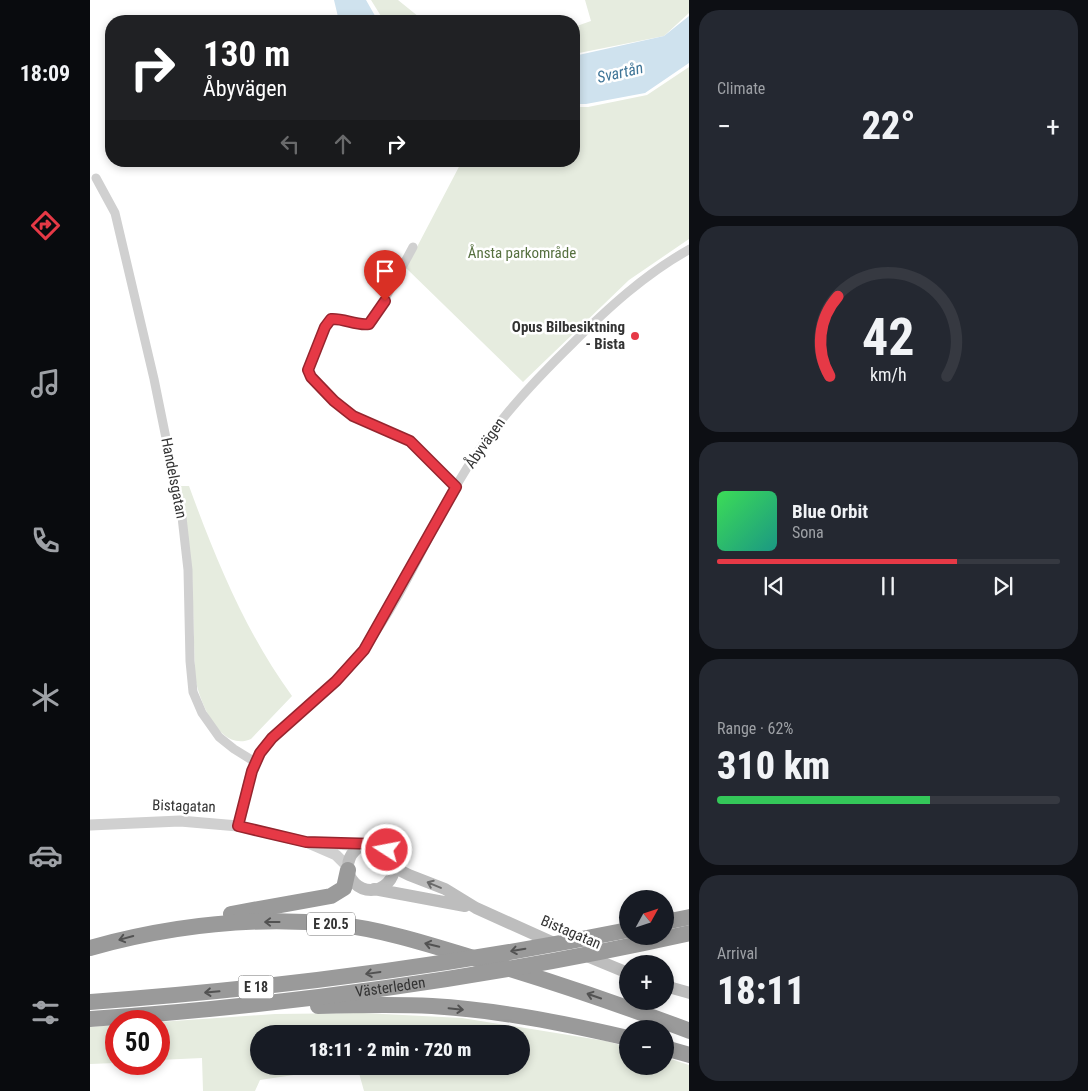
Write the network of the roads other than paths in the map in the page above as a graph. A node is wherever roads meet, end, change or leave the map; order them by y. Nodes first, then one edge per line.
1 (96, 178) dead end
2 (413, 247) dead end
3 (689, 249) edge
4 (456, 487) junction
5 (255, 762) junction
6 (90, 825) edge
7 (238, 826) junction
8 (306, 842) junction
9 (363, 846) junction
10 (393, 860) junction
11 (348, 868) junction
12 (374, 889) junction
13 (476, 908) junction
14 (689, 917) edge
15 (674, 920) edge
16 (162, 930) junction
17 (689, 934) edge
18 (674, 935) edge
19 (619, 937) edge
20 (619, 940) edge
21 (90, 948) edge
22 (619, 969) edge
23 (674, 989) edge
24 (689, 993) edge
25 (282, 1001) junction
26 (90, 1002) edge
27 (90, 1019) edge
28 (689, 1030) edge
29 (619, 1036) edge
30 (674, 1051) edge
31 (689, 1055) edge

1 - 5 street, Handelsgatan
2 - 4 street
3 - 4 street, Åbyvägen
4 - 5 street, Åbyvägen
5 - 7 street, Åbyvägen
6 - 7 street, Bistagatan
7 - 8 street, Bistagatan
8 - 9 street, Bistagatan
8 - 11 street, Bistagatan
9 - 10 main road
9 - 11 main road, E 20.5
10 - 12 main road
13 -> 10 main road, Bistagatan
11 - 12 main road
11 - 16 highway, E 20.5
12 - 13 main road, Bistagatan
13 - 22 main road, Bistagatan
14 - 15 highway
16 -> 21 highway, E 20.5
28 -> 16 highway, E 20.5
17 - 18 highway, Västerleden / E 18
19 -> 26 highway, Västerleden / E 18
20 - 25 highway, Västerleden / E 18
23 - 24 main road
25 - 27 highway, Västerleden / E 18
25 -> 29 highway
30 - 31 highway

